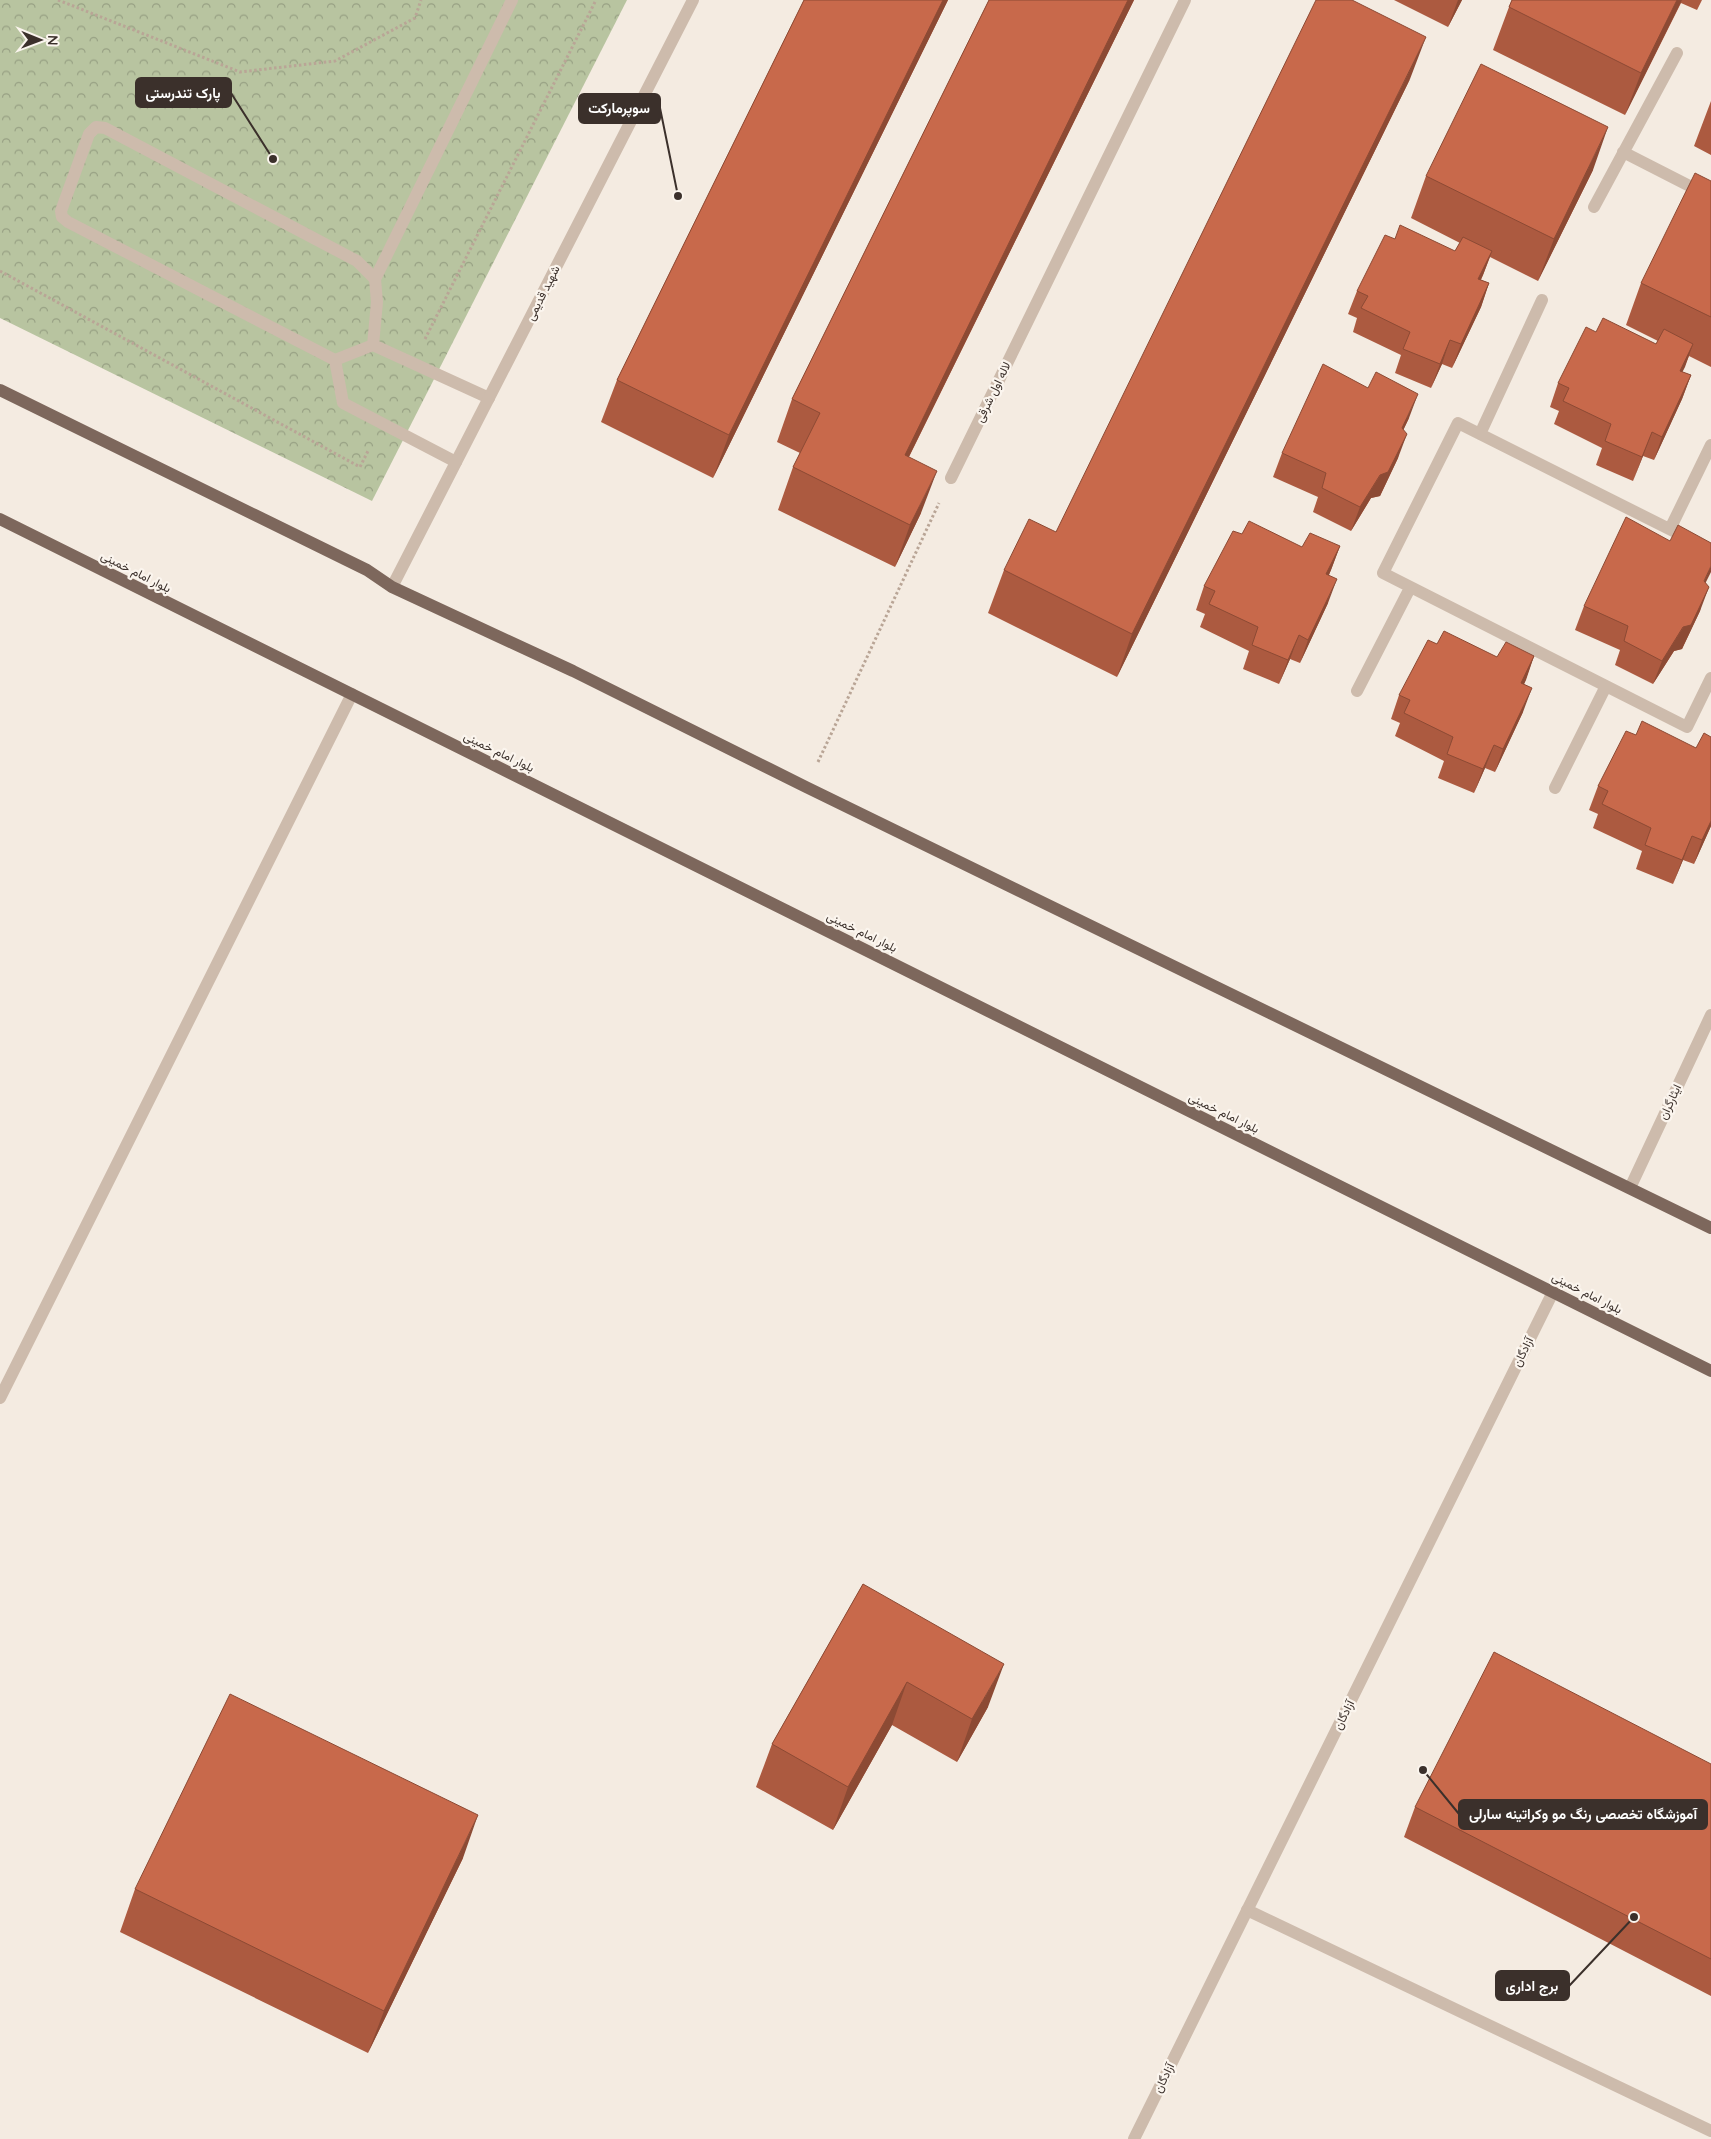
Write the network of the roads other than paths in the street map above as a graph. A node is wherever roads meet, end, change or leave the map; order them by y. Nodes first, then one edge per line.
1 (512, 0) edge
2 (693, 0) edge
3 (1185, 0) edge
4 (1677, 53) edge
5 (1623, 152) junction
6 (1711, 197) edge
7 (1594, 207) edge
8 (375, 279) junction
9 (1542, 300) dead end
10 (373, 345) junction
11 (335, 360) junction
12 (0, 390) edge
13 (489, 398) junction
14 (1480, 434) junction
15 (1711, 445) edge
16 (456, 462) junction
17 (951, 478) road end
18 (0, 519) edge
19 (1670, 529) junction
20 (1711, 550) edge
21 (392, 587) junction
22 (1410, 588) junction
23 (1606, 686) junction
24 (1709, 686) edge
25 (1357, 690) dead end
26 (352, 694) junction
27 (1555, 788) dead end
28 (1711, 1015) edge
29 (1630, 1188) junction
30 (1711, 1228) edge
31 (1553, 1292) junction
32 (1711, 1371) edge
33 (0, 1398) edge
34 (1247, 1910) junction
35 (1711, 2131) edge
36 (1134, 2139) edge

1 - 8 street
2 - 13 street, شهید قدیمی
3 - 17 street, لاله اول شرقی
4 - 5 street
5 - 6 street
5 - 7 street
8 - 10 street
8 - 11 street
9 - 14 street
10 - 11 street
10 - 13 street
11 - 16 street
12 - 21 main road
13 - 16 street, شهید قدیمی
14 - 19 street
14 - 22 street
15 - 19 street
16 - 21 street, شهید قدیمی
18 - 26 main road, بلوار امام خمینی
19 - 20 street
21 - 29 main road
22 - 23 street
22 - 25 street
23 - 24 street
23 - 27 street
26 - 31 main road, بلوار امام خمینی
26 - 33 street
28 - 29 street, ایثارگران
29 - 30 main road
31 - 32 main road, بلوار امام خمینی
31 - 34 street, آزادگان
34 - 35 street
34 - 36 street, آزادگان

